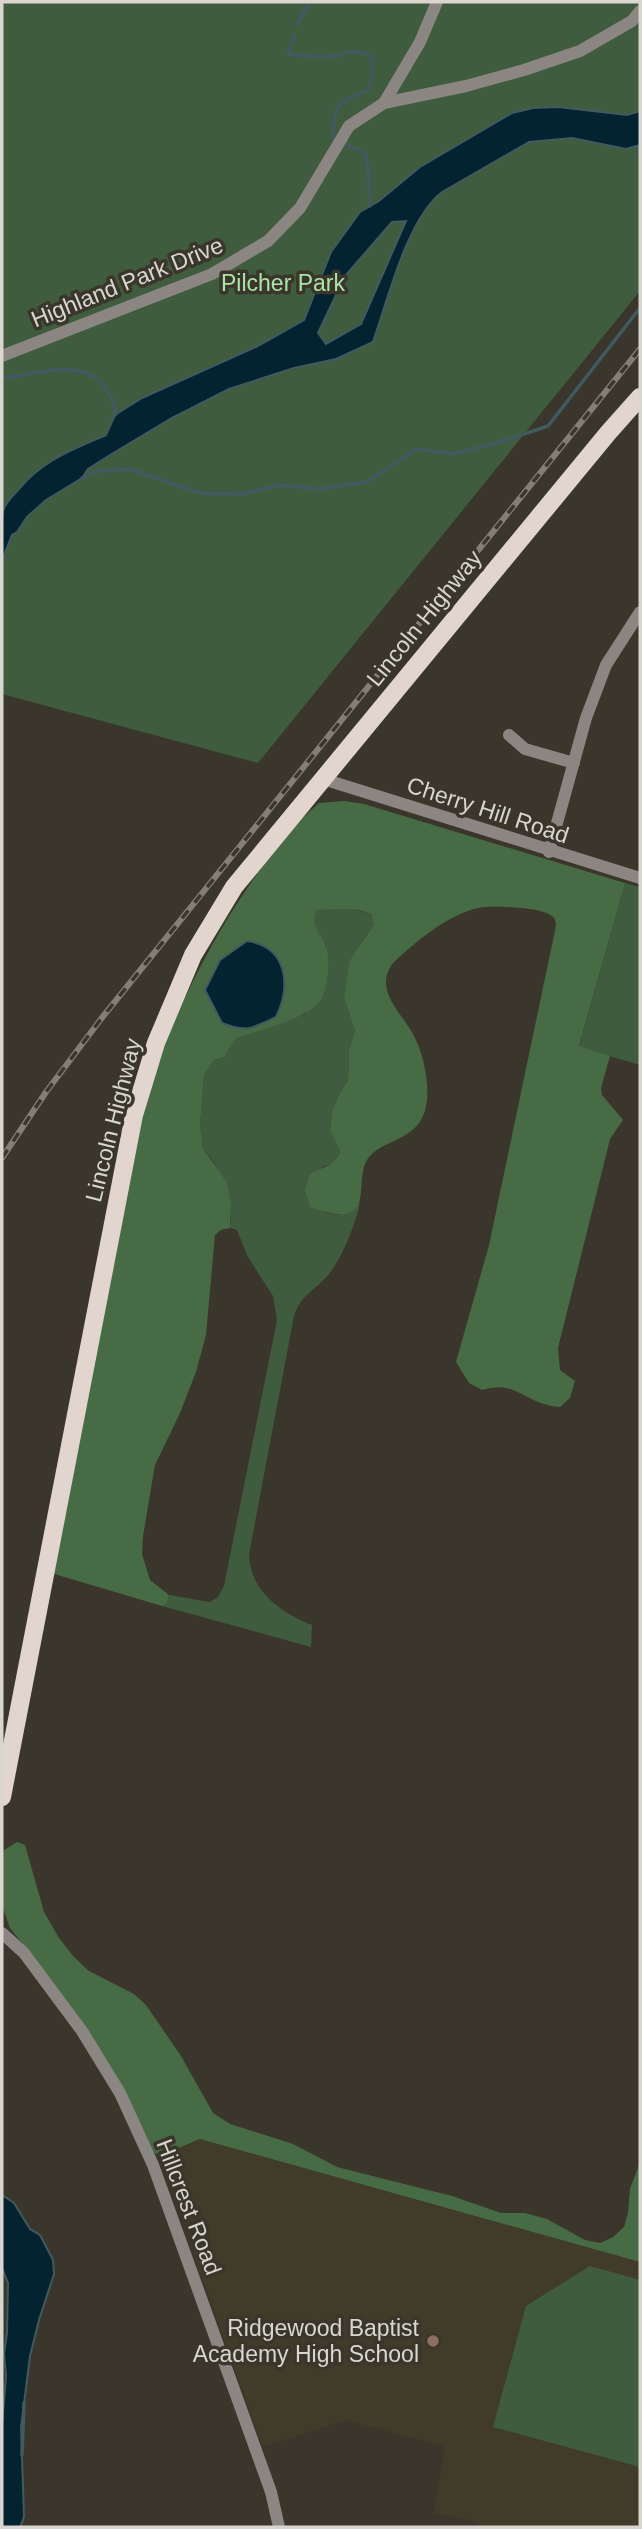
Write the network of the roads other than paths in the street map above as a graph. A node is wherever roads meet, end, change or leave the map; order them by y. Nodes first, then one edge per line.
1 (437, 2) edge
2 (640, 11) edge
3 (384, 103) junction
4 (2, 356) edge
5 (640, 397) edge
6 (640, 612) edge
7 (509, 735) dead end
8 (574, 763) junction
9 (323, 779) junction
10 (549, 852) junction
11 (640, 878) edge
12 (2, 1797) edge
13 (2, 1933) edge
14 (279, 2527) edge

1 - 3 street
2 - 3 street, Highland Park Drive
3 - 4 street, Highland Park Drive
5 - 9 main road, Lincoln Highway
6 - 8 street
7 - 8 street
8 - 10 street
9 - 10 street, Cherry Hill Road
9 - 12 main road, Lincoln Highway
10 - 11 street, Cherry Hill Road
13 - 14 street, Hillcrest Road

